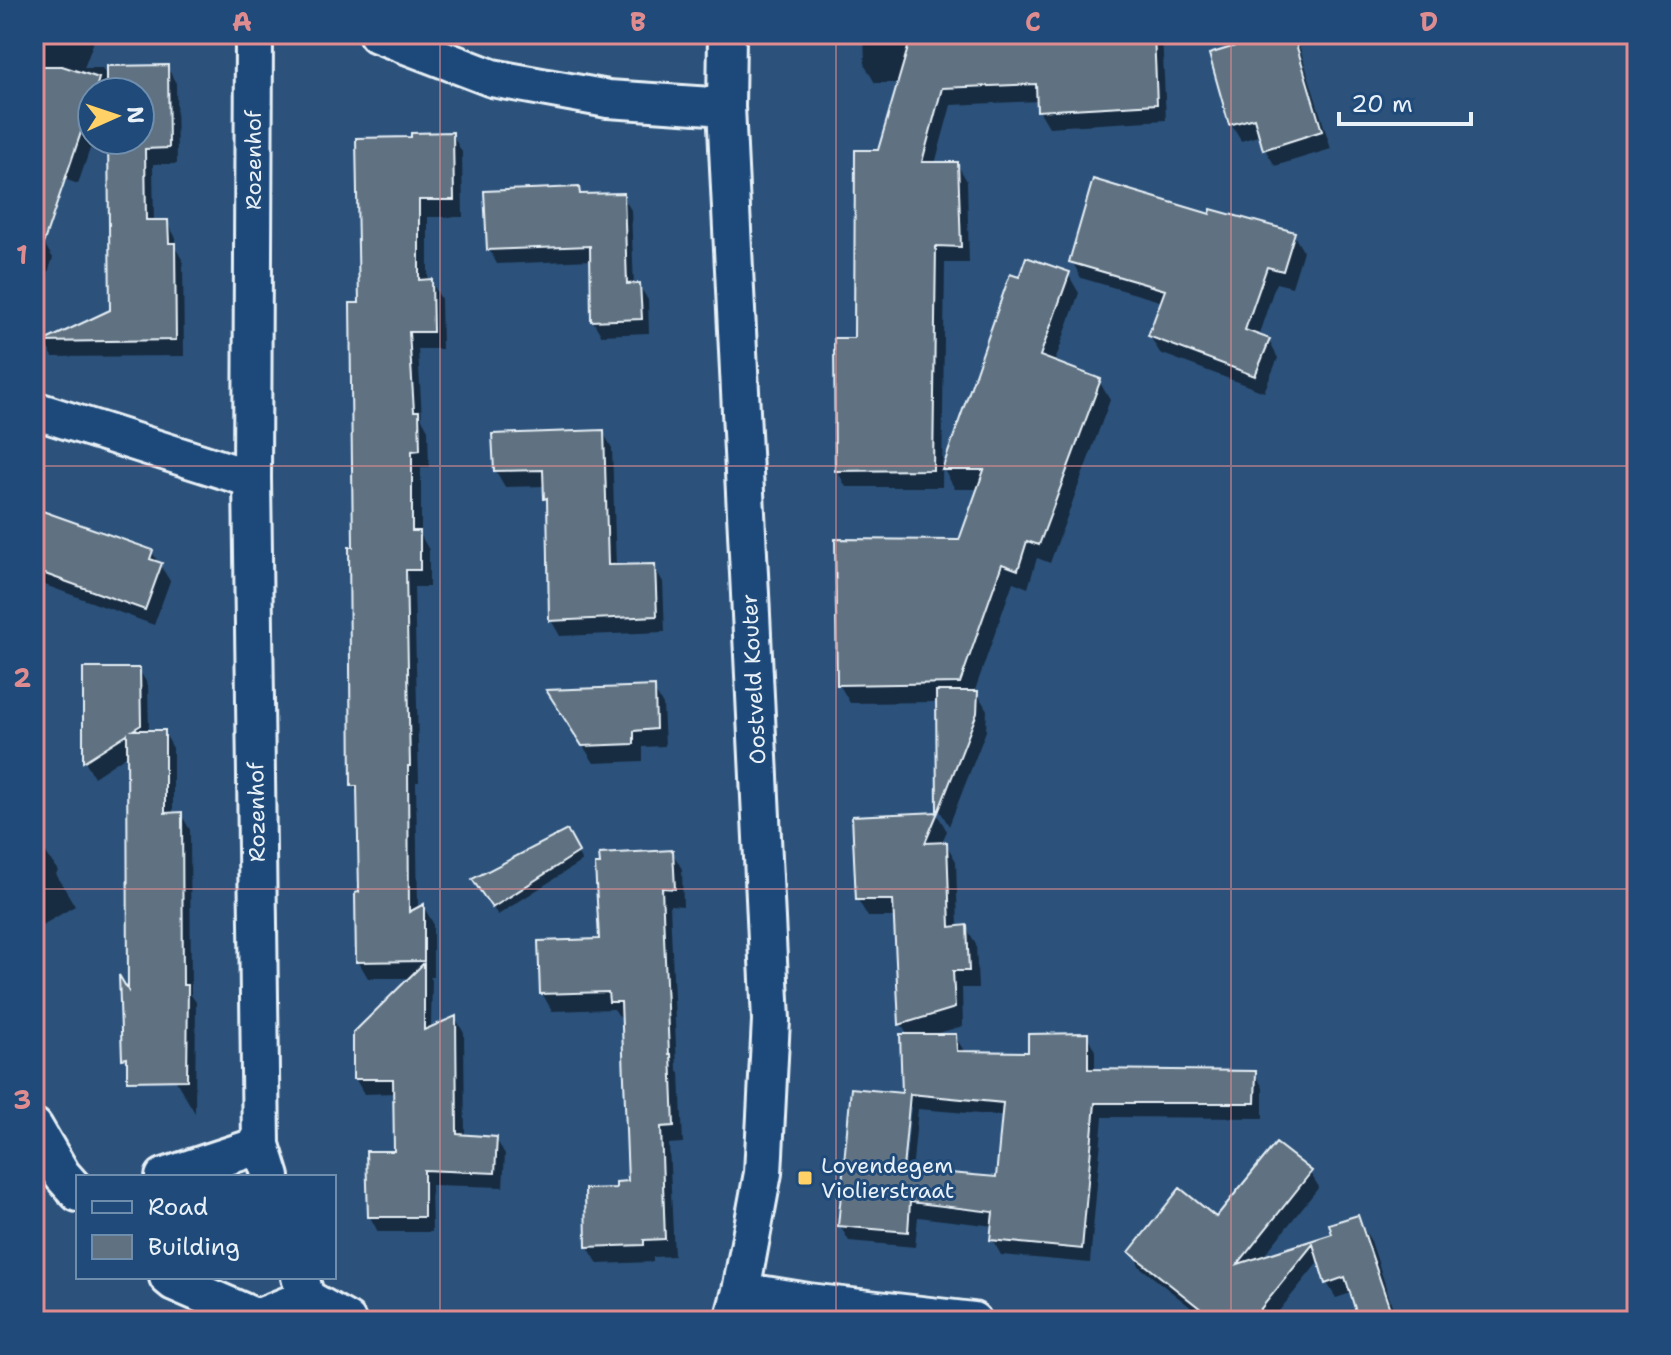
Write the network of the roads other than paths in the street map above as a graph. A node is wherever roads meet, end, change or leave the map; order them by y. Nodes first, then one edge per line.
1 (254, 34) edge
2 (377, 34) edge
3 (727, 34) edge
4 (726, 107) junction
5 (34, 410) edge
6 (252, 479) junction
7 (34, 1127) edge
8 (266, 1161) edge
9 (177, 1175) edge
10 (76, 1191) edge
11 (170, 1279) edge
12 (303, 1287) edge
13 (737, 1306) edge
14 (347, 1321) edge
15 (973, 1321) edge

1 - 6 street, Rozenhof
2 - 4 street
3 - 4 street, Oostveld Kouter
4 - 13 street, Oostveld Kouter
5 - 6 street
6 - 8 street, Rozenhof
7 - 10 street
8 - 9 street
11 - 12 street
12 - 14 street
13 - 15 street

